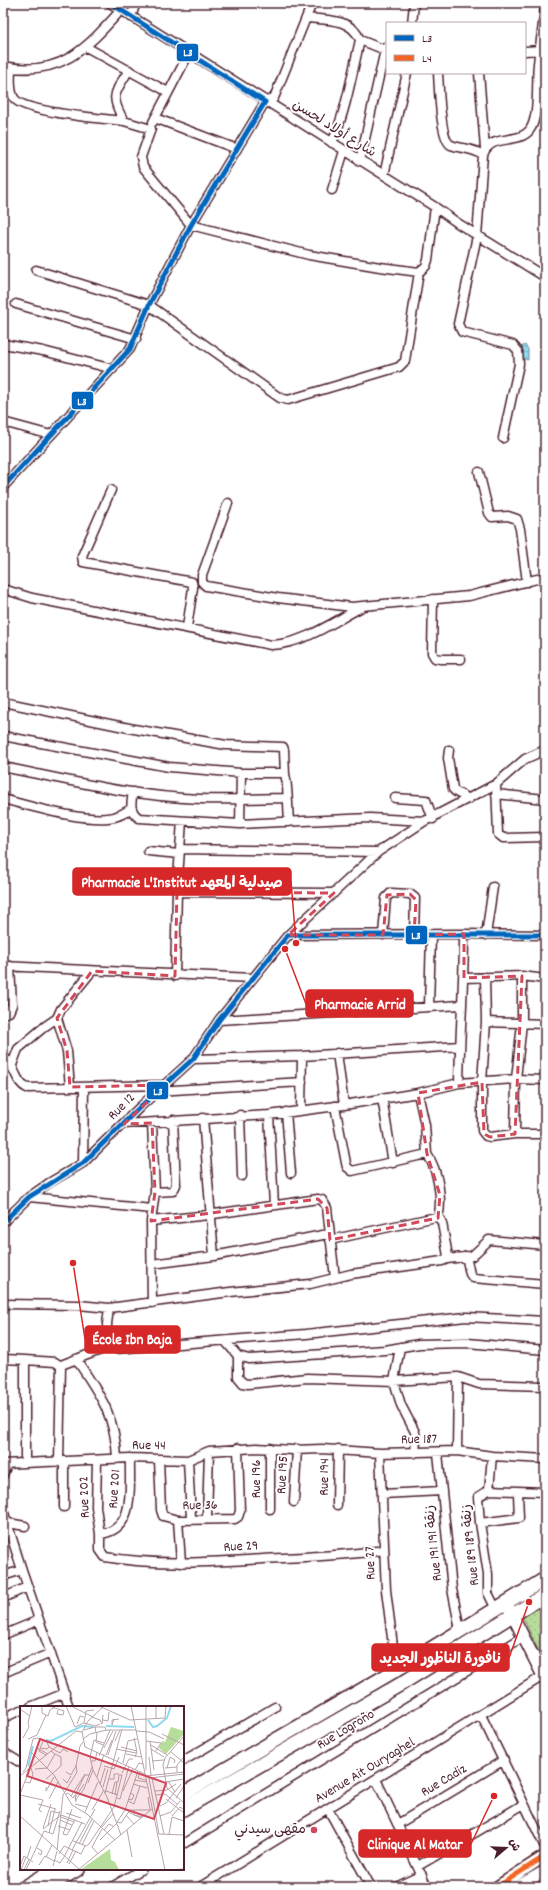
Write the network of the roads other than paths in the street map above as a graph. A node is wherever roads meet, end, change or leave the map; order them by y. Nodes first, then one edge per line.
1 (110, 3) edge
2 (136, 3) edge
3 (312, 3) edge
4 (414, 4) dead end
5 (545, 6) edge
6 (121, 10) junction
7 (131, 17) junction
8 (306, 18) junction
9 (412, 22) edge
10 (360, 40) junction
11 (86, 47) junction
12 (386, 48) edge
13 (526, 50) edge
14 (540, 50) junction
15 (189, 53) junction
16 (7, 67) edge
17 (129, 70) junction
18 (407, 74) edge
19 (438, 74) edge
20 (479, 74) edge
21 (168, 92) junction
22 (265, 102) junction
23 (155, 118) junction
24 (124, 121) junction
25 (150, 129) junction
26 (332, 143) junction
27 (237, 149) junction
28 (344, 151) junction
29 (484, 152) junction
30 (360, 160) junction
31 (384, 176) junction
32 (332, 190) dead end
33 (435, 207) junction
34 (191, 225) junction
35 (478, 236) junction
36 (36, 270) dead end
37 (419, 272) junction
38 (545, 277) edge
39 (16, 304) dead end
40 (149, 305) junction
41 (136, 339) junction
42 (3, 344) edge
43 (113, 369) junction
44 (3, 422) edge
45 (51, 435) junction
46 (503, 438) dead end
47 (478, 472) dead end
48 (3, 486) edge
49 (111, 490) dead end
50 (228, 503) dead end
51 (545, 578) edge
52 (527, 582) junction
53 (3, 589) edge
54 (432, 599) junction
55 (364, 606) junction
56 (186, 628) junction
57 (461, 659) dead end
58 (3, 702) edge
59 (3, 736) edge
60 (449, 750) dead end
61 (545, 750) edge
62 (3, 768) edge
63 (241, 774) junction
64 (285, 775) junction
65 (496, 784) junction
66 (132, 792) junction
67 (496, 794) junction
68 (239, 798) junction
69 (286, 798) junction
70 (395, 798) dead end
71 (3, 799) edge
72 (469, 799) junction
73 (545, 799) edge
74 (131, 809) junction
75 (429, 820) junction
76 (182, 821) junction
77 (289, 822) junction
78 (240, 824) junction
79 (545, 836) edge
80 (148, 851) dead end
81 (180, 852) junction
82 (378, 852) junction
83 (493, 887) dead end
84 (177, 892) junction
85 (334, 893) junction
86 (464, 934) junction
87 (288, 935) junction
88 (383, 935) junction
89 (414, 935) junction
90 (432, 935) junction
91 (486, 935) junction
92 (545, 935) edge
93 (7, 966) edge
94 (92, 971) junction
95 (175, 976) junction
96 (522, 976) junction
97 (485, 977) junction
98 (252, 978) junction
99 (464, 978) junction
100 (545, 979) edge
101 (461, 1005) junction
102 (429, 1007) junction
103 (3, 1014) edge
104 (57, 1018) junction
105 (219, 1020) junction
106 (486, 1022) junction
107 (522, 1023) junction
108 (545, 1024) edge
109 (460, 1046) junction
110 (337, 1053) junction
111 (302, 1056) junction
112 (3, 1057) edge
113 (192, 1059) junction
114 (12, 1065) junction
115 (516, 1079) junction
116 (545, 1080) edge
117 (302, 1082) junction
118 (482, 1082) junction
119 (459, 1083) junction
120 (165, 1085) junction
121 (70, 1087) junction
122 (84, 1087) junction
123 (158, 1091) junction
124 (418, 1093) junction
125 (382, 1098) junction
126 (344, 1105) junction
127 (335, 1106) junction
128 (301, 1110) junction
129 (286, 1112) junction
130 (269, 1114) junction
131 (240, 1115) junction
132 (203, 1118) junction
133 (172, 1120) junction
134 (152, 1123) junction
135 (124, 1124) junction
136 (515, 1134) junction
137 (545, 1134) edge
138 (427, 1154) junction
139 (83, 1163) junction
140 (393, 1163) junction
141 (291, 1173) dead end
142 (242, 1176) dead end
143 (155, 1192) junction
144 (29, 1197) junction
145 (274, 1204) junction
146 (152, 1209) junction
147 (210, 1215) junction
148 (438, 1218) junction
149 (151, 1221) junction
150 (3, 1222) edge
151 (329, 1237) junction
152 (545, 1245) edge
153 (214, 1256) junction
154 (466, 1256) junction
155 (448, 1258) junction
156 (152, 1264) junction
157 (335, 1278) junction
158 (545, 1284) edge
159 (152, 1303) junction
160 (3, 1304) edge
161 (109, 1308) junction
162 (545, 1321) edge
163 (225, 1341) junction
164 (111, 1346) junction
165 (400, 1346) junction
166 (545, 1350) edge
167 (238, 1356) junction
168 (3, 1359) edge
169 (76, 1359) junction
170 (25, 1360) junction
171 (61, 1365) junction
172 (458, 1377) junction
173 (394, 1381) junction
174 (545, 1386) edge
175 (238, 1448) junction
176 (270, 1448) junction
177 (295, 1450) junction
178 (338, 1450) junction
179 (209, 1451) junction
180 (457, 1451) junction
181 (380, 1453) junction
182 (415, 1453) junction
183 (438, 1453) junction
184 (492, 1456) junction
185 (130, 1458) junction
186 (118, 1459) junction
187 (159, 1459) junction
188 (545, 1459) edge
189 (96, 1460) junction
190 (188, 1460) junction
191 (62, 1462) junction
192 (25, 1463) junction
193 (5, 1464) edge
194 (3, 1475) edge
195 (489, 1490) junction
196 (442, 1491) junction
197 (545, 1492) edge
198 (518, 1493) junction
199 (382, 1494) junction
200 (294, 1502) dead end
201 (337, 1505) dead end
202 (64, 1507) dead end
203 (270, 1509) dead end
204 (3, 1510) edge
205 (191, 1518) junction
206 (207, 1518) junction
207 (178, 1520) junction
208 (5, 1522) edge
209 (480, 1523) junction
210 (25, 1526) dead end
211 (100, 1534) junction
212 (384, 1550) junction
213 (181, 1563) junction
214 (22, 1570) junction
215 (3, 1576) edge
216 (545, 1580) edge
217 (27, 1586) junction
218 (545, 1595) edge
219 (3, 1598) edge
220 (501, 1606) junction
221 (512, 1615) junction
222 (40, 1620) junction
223 (460, 1630) junction
224 (3, 1635) edge
225 (523, 1637) junction
226 (50, 1653) junction
227 (396, 1670) junction
228 (3, 1673) edge
229 (544, 1678) edge
230 (65, 1693) junction
231 (32, 1706) edge
232 (69, 1706) edge
233 (275, 1707) dead end
234 (20, 1710) edge
235 (481, 1715) junction
236 (3, 1718) edge
237 (3, 1752) edge
238 (184, 1760) edge
239 (504, 1760) junction
240 (20, 1762) edge
241 (376, 1779) junction
242 (184, 1793) edge
243 (524, 1804) junction
244 (184, 1808) edge
245 (328, 1809) junction
246 (398, 1824) junction
247 (184, 1843) edge
248 (545, 1847) edge
249 (545, 1856) edge
250 (418, 1866) junction
251 (53, 1870) edge
252 (76, 1870) edge
253 (140, 1870) edge
254 (545, 1871) edge
255 (422, 1875) junction
256 (114, 1886) edge
257 (25, 1887) edge
258 (48, 1887) edge
259 (200, 1887) edge
260 (371, 1887) edge
261 (396, 1887) edge
262 (427, 1887) edge
263 (497, 1887) edge
264 (517, 1887) edge

1 - 6 street, شارع أولاد لحسن
2 - 7 street
3 - 8 street
4 - 9 street
5 - 14 street
6 - 7 street, شارع أولاد لحسن
6 - 11 street
7 - 15 street, شارع أولاد لحسن
8 - 10 street
8 - 22 street
10 - 12 street
10 - 26 street
11 - 16 street
11 - 17 street
12 - 30 street
13 - 14 street
14 - 29 street
15 - 21 street
15 - 22 street, شارع أولاد لحسن
16 - 24 street
17 - 21 street
17 - 24 street
18 - 31 street
19 - 29 street
20 - 29 street
21 - 23 street
22 - 26 street, شارع أولاد لحسن
22 - 27 street
23 - 25 street
23 - 27 street
24 - 25 street
25 - 34 street
26 - 28 street, شارع أولاد لحسن
27 - 34 street
28 - 30 street, شارع أولاد لحسن
28 - 32 street
29 - 35 street
30 - 31 street, شارع أولاد لحسن
31 - 33 street, شارع أولاد لحسن
33 - 35 street, شارع أولاد لحسن
33 - 37 street
34 - 37 street
34 - 40 street
35 - 38 street, شارع أولاد لحسن
35 - 46 street
36 - 40 street
37 - 40 street
39 - 41 street
40 - 41 street
41 - 43 street
42 - 43 street
43 - 45 street
44 - 45 street
45 - 48 street
47 - 52 street
49 - 56 street
50 - 55 street
51 - 52 street
52 - 54 street
53 - 56 street
54 - 55 street
54 - 57 street
55 - 56 street
58 - 64 street
59 - 63 street
60 - 72 street
61 - 65 street, Rue 12
62 - 66 street
63 - 64 street
63 - 68 street
64 - 69 street
65 - 67 street
65 - 72 street, Rue 12
66 - 68 street
66 - 74 street
67 - 73 street
67 - 79 street
68 - 69 street
68 - 78 street
69 - 77 street
70 - 75 street
71 - 74 street
72 - 75 street, Rue 12
74 - 76 street
75 - 77 street
75 - 82 street, Rue 12
76 - 78 street
76 - 81 street
77 - 78 street
80 - 81 street
81 - 82 street
81 - 84 street
82 - 85 street, Rue 12
83 - 91 street
84 - 85 street
84 - 95 street
85 - 87 street, Rue 12
86 - 90 street
86 - 91 street
86 - 99 street
87 - 88 street
87 - 98 street, Rue 12
88 - 89 street
88 - 89 street
89 - 90 street
90 - 102 street
91 - 92 street
93 - 94 street
93 - 103 street
94 - 95 street
94 - 104 street
95 - 98 street
96 - 97 street
96 - 100 street
96 - 107 street
97 - 99 street
97 - 106 street
98 - 105 street, Rue 12
99 - 101 street
101 - 102 street
101 - 109 street
102 - 105 street
104 - 114 street
104 - 121 street
105 - 113 street, Rue 12
106 - 107 street
106 - 118 street
107 - 108 street
107 - 115 street
109 - 110 street
109 - 119 street
110 - 111 street
110 - 126 street
111 - 113 street
111 - 117 street
112 - 114 street
113 - 120 street, Rue 12
114 - 121 street
115 - 116 street
115 - 118 street
115 - 136 street
117 - 123 street
117 - 128 street
118 - 119 street
118 - 136 street
119 - 124 street
120 - 122 street
120 - 123 street, Rue 12
121 - 122 street
122 - 139 street
123 - 135 street, Rue 12
124 - 125 street
124 - 138 street
125 - 126 street
125 - 140 street
126 - 127 street
127 - 128 street
127 - 140 street
128 - 129 street
129 - 130 street
129 - 141 street
130 - 131 street
130 - 145 street
131 - 132 street
131 - 142 street
132 - 133 street
132 - 147 street
133 - 134 street
133 - 143 street
134 - 135 street
134 - 143 street
135 - 139 street, Rue 12
136 - 137 street
138 - 140 street
138 - 148 street
139 - 144 street, Rue 12
143 - 146 street
144 - 146 street
144 - 150 street, Rue 12
145 - 147 street
145 - 151 street
146 - 149 street
147 - 149 street
147 - 153 street
148 - 151 street
148 - 155 street
149 - 156 street
151 - 153 street
151 - 157 street
152 - 154 street
153 - 156 street
154 - 155 street
154 - 158 street
155 - 157 street
156 - 159 street
157 - 159 street
159 - 161 street
160 - 161 street
161 - 164 street
162 - 163 street
163 - 164 street
163 - 167 street
164 - 169 street
165 - 166 street
165 - 167 street
165 - 173 street
167 - 173 street
168 - 170 street
169 - 171 street
169 - 186 street
170 - 171 street
170 - 192 street
171 - 191 street
172 - 173 street
172 - 174 street
172 - 180 street
173 - 182 street
175 - 176 street, Rue 44
175 - 179 street, Rue 44
175 - 206 street, Rue 36
176 - 177 street, Rue 44
176 - 203 street, Rue 196
177 - 178 street, Rue 187
177 - 200 street, Rue 195
178 - 181 street, Rue 187
178 - 201 street, Rue 194
179 - 190 street, Rue 44
179 - 206 street
180 - 183 street, Rue 187
180 - 184 street, Rue 187
181 - 182 street, Rue 187
181 - 199 street, Rue 27
182 - 183 street, Rue 187
183 - 196 street, Rue 191 زنقة 191
184 - 188 street, Rue 187
184 - 195 street
185 - 186 street, Rue 44
185 - 187 street, Rue 44
185 - 211 street, Rue 201
186 - 189 street, Rue 44
187 - 190 street, Rue 44
187 - 207 street, Rue 36
189 - 191 street, Rue 44
189 - 211 street, Rue 202
190 - 205 street
191 - 192 street, Rue 44
191 - 202 street
192 - 193 street, Rue 44
193 - 194 street
195 - 198 street, Rue 189 زنقة 189
195 - 209 street, Rue 189 زنقة 189
196 - 199 street
196 - 223 street, Rue 191 زنقة 191
197 - 198 street, Rue 189 زنقة 189
198 - 209 street
199 - 212 street, Rue 27
204 - 208 street
205 - 206 street, Rue 36
205 - 207 street, Rue 36
207 - 213 street
208 - 210 street
208 - 214 street
209 - 220 street, Rue 189 زنقة 189
211 - 213 street, Rue 29
212 - 213 street, Rue 29
212 - 227 street, Rue 27
214 - 215 street
214 - 217 street
216 - 220 main road
217 - 219 street
217 - 222 street
218 - 221 main road
220 - 221 street
220 - 223 main road
221 - 225 street
221 - 244 main road
222 - 224 street
222 - 226 street
223 - 227 main road
225 - 229 street
225 - 247 street, Rue Logroño
226 - 228 street
226 - 230 street
227 - 242 main road
229 - 235 street, Avenue Ait Ouryaghel
230 - 231 street
230 - 232 street
233 - 238 street
234 - 236 street
235 - 239 street
235 - 241 street, Avenue Ait Ouryaghel
237 - 240 street
239 - 243 street
239 - 246 street, Rue Cadiz
241 - 245 street, Avenue Ait Ouryaghel
241 - 246 street
243 - 248 street
243 - 250 street
245 - 259 street, Avenue Ait Ouryaghel
245 - 260 street
246 - 250 street
249 - 263 street
250 - 255 street
251 - 257 main road
252 - 258 main road
253 - 256 street
254 - 264 street
255 - 261 street
255 - 262 street

